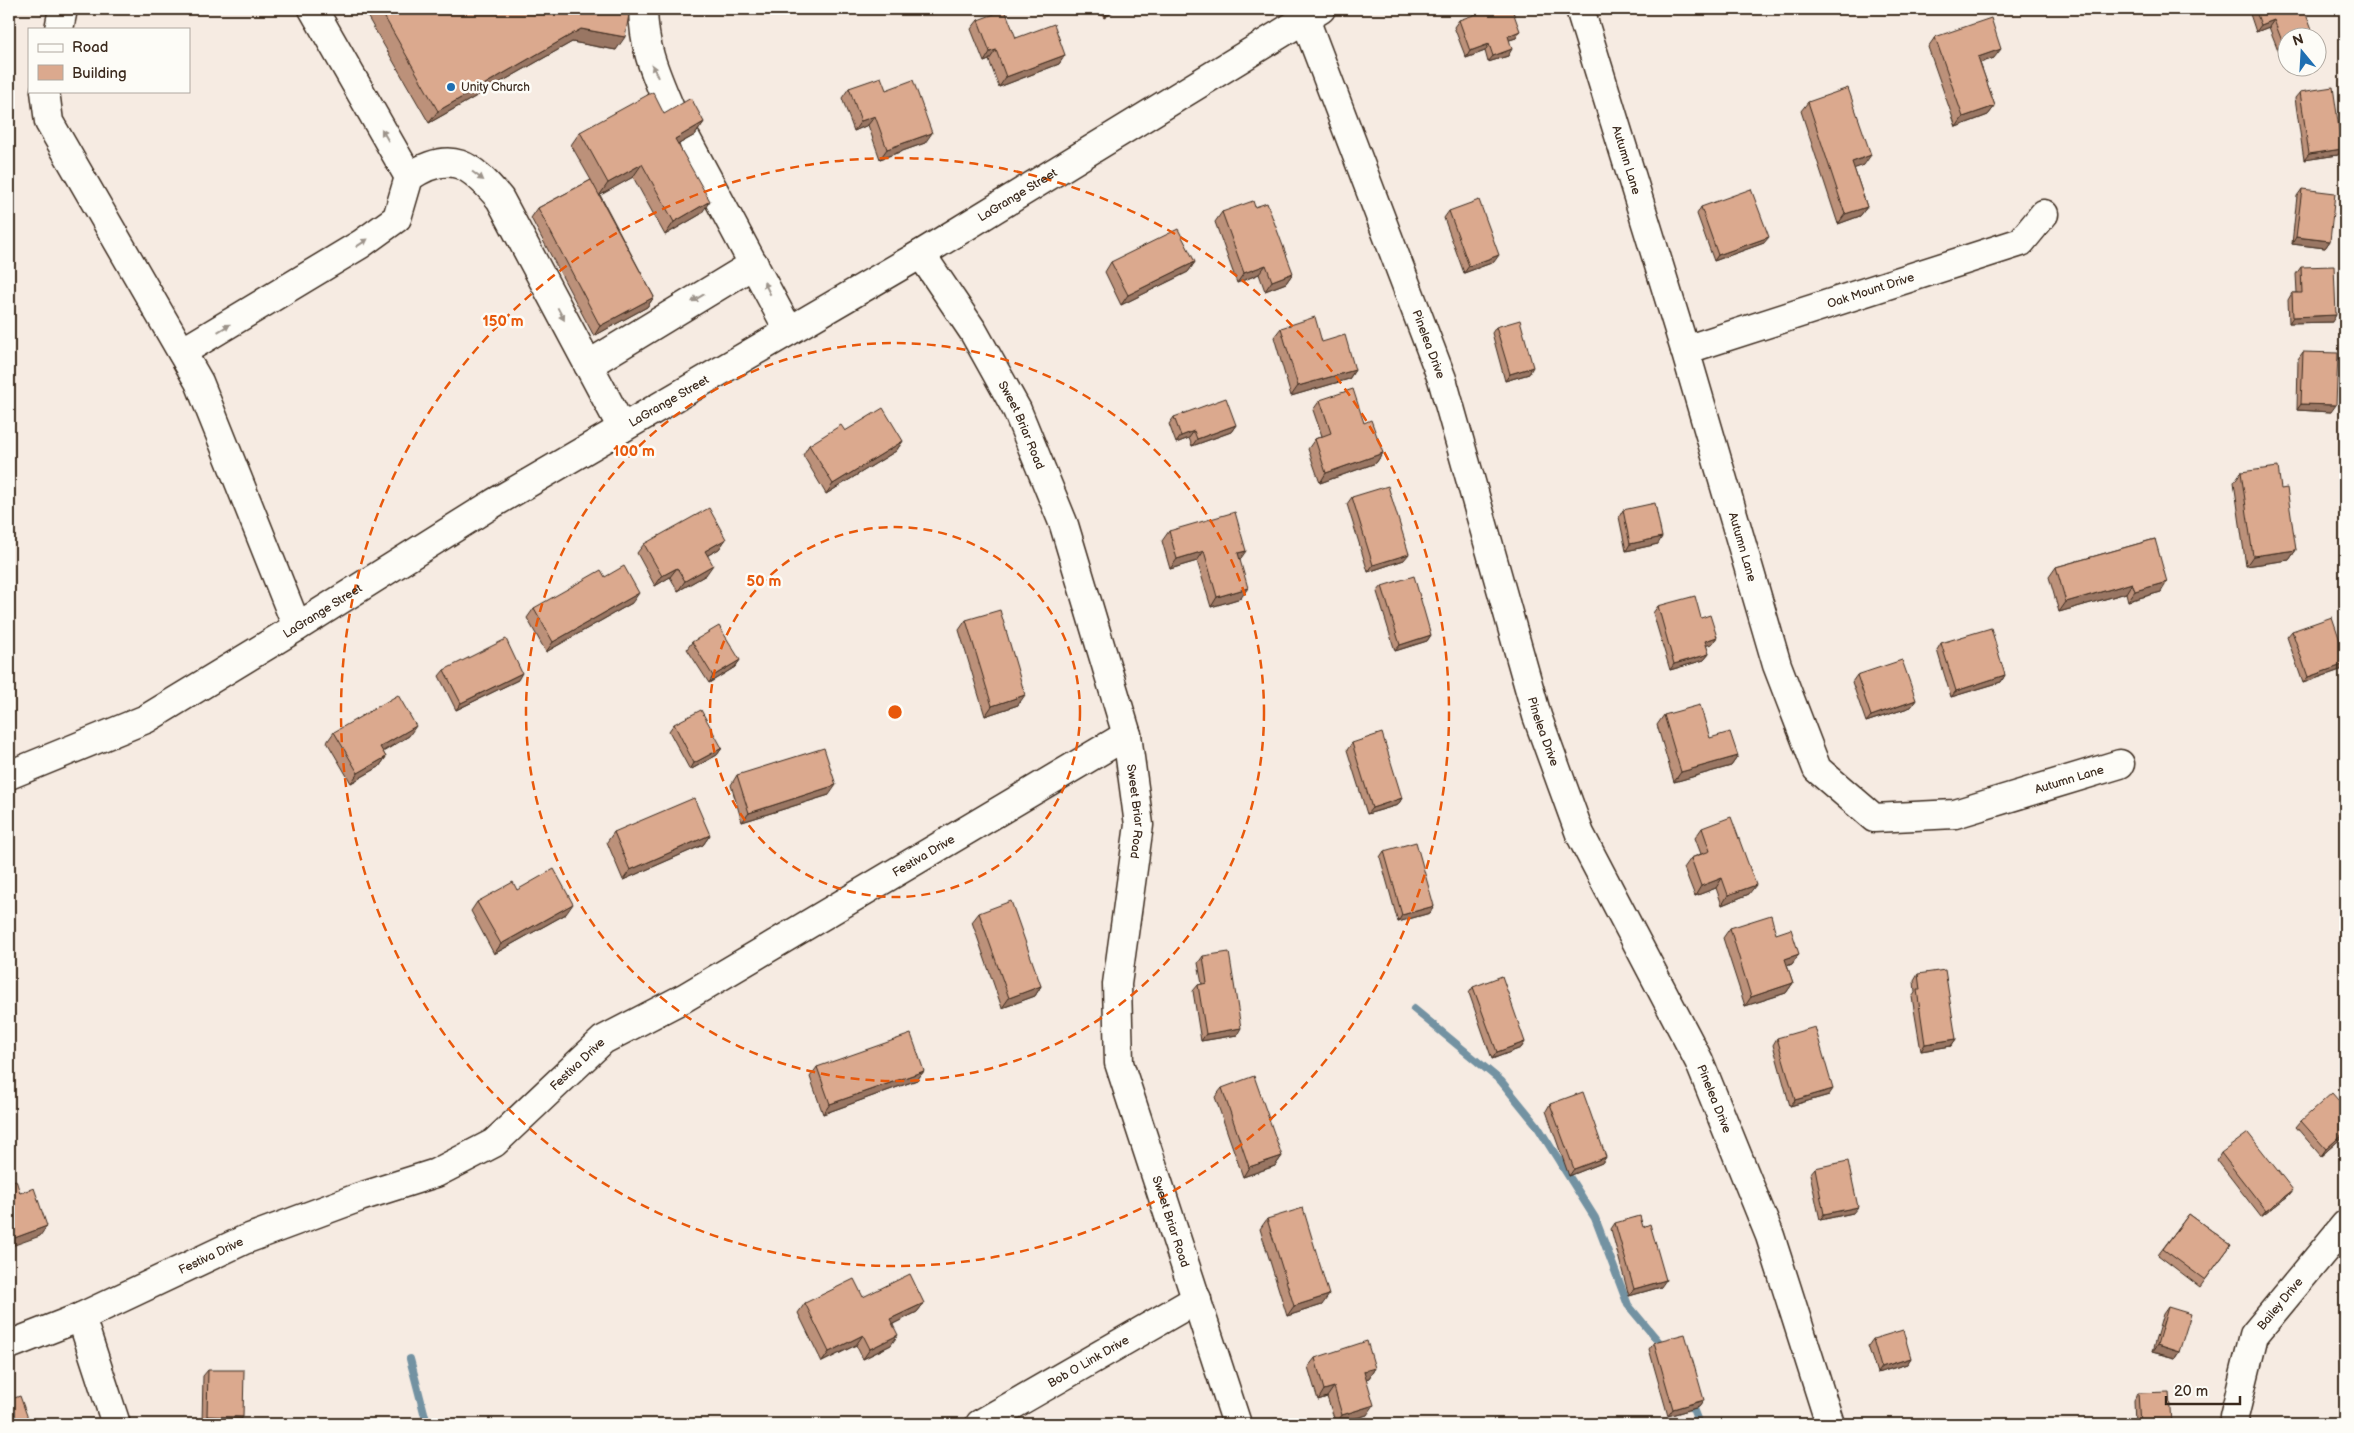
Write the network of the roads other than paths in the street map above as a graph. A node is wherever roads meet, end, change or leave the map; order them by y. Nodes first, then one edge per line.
1 (63, 9) edge
2 (312, 9) edge
3 (643, 9) edge
4 (1580, 9) edge
5 (1313, 14) edge
6 (58, 28) edge
7 (45, 92) edge
8 (674, 116) edge
9 (687, 140) edge
10 (409, 177) junction
11 (2044, 214) dead end
12 (921, 254) junction
13 (754, 264) junction
14 (788, 331) junction
15 (1685, 350) junction
16 (182, 352) junction
17 (588, 366) junction
18 (622, 428) junction
19 (297, 627) junction
20 (1128, 735) junction
21 (2120, 764) dead end
22 (9, 776) edge
23 (2345, 1225) edge
24 (1197, 1299) junction
25 (81, 1317) junction
26 (9, 1344) edge
27 (116, 1424) edge
28 (980, 1424) edge
29 (1237, 1424) edge
30 (1830, 1424) edge
31 (2235, 1424) edge

1 - 6 street
10 -> 2 street
8 -> 3 street
4 - 15 street, Autumn Lane
5 - 12 street, LaGrange Street
5 - 30 street, Pinelea Drive
7 - 16 street
9 - 13 street
16 -> 10 street
10 -> 17 street
11 - 15 street, Oak Mount Drive
12 - 14 street, LaGrange Street
12 - 20 street, Sweet Briar Road
14 -> 13 street
13 -> 17 street
14 - 18 street, LaGrange Street
15 - 21 street, Autumn Lane
16 - 19 street
17 - 18 street
18 - 19 street, LaGrange Street
19 - 22 street, LaGrange Street
20 - 24 street, Sweet Briar Road
20 - 25 street, Festiva Drive
23 - 31 street, Bailey Drive
24 - 28 street, Bob O Link Drive
24 - 29 street, Sweet Briar Road
25 - 26 street, Festiva Drive
25 - 27 street

